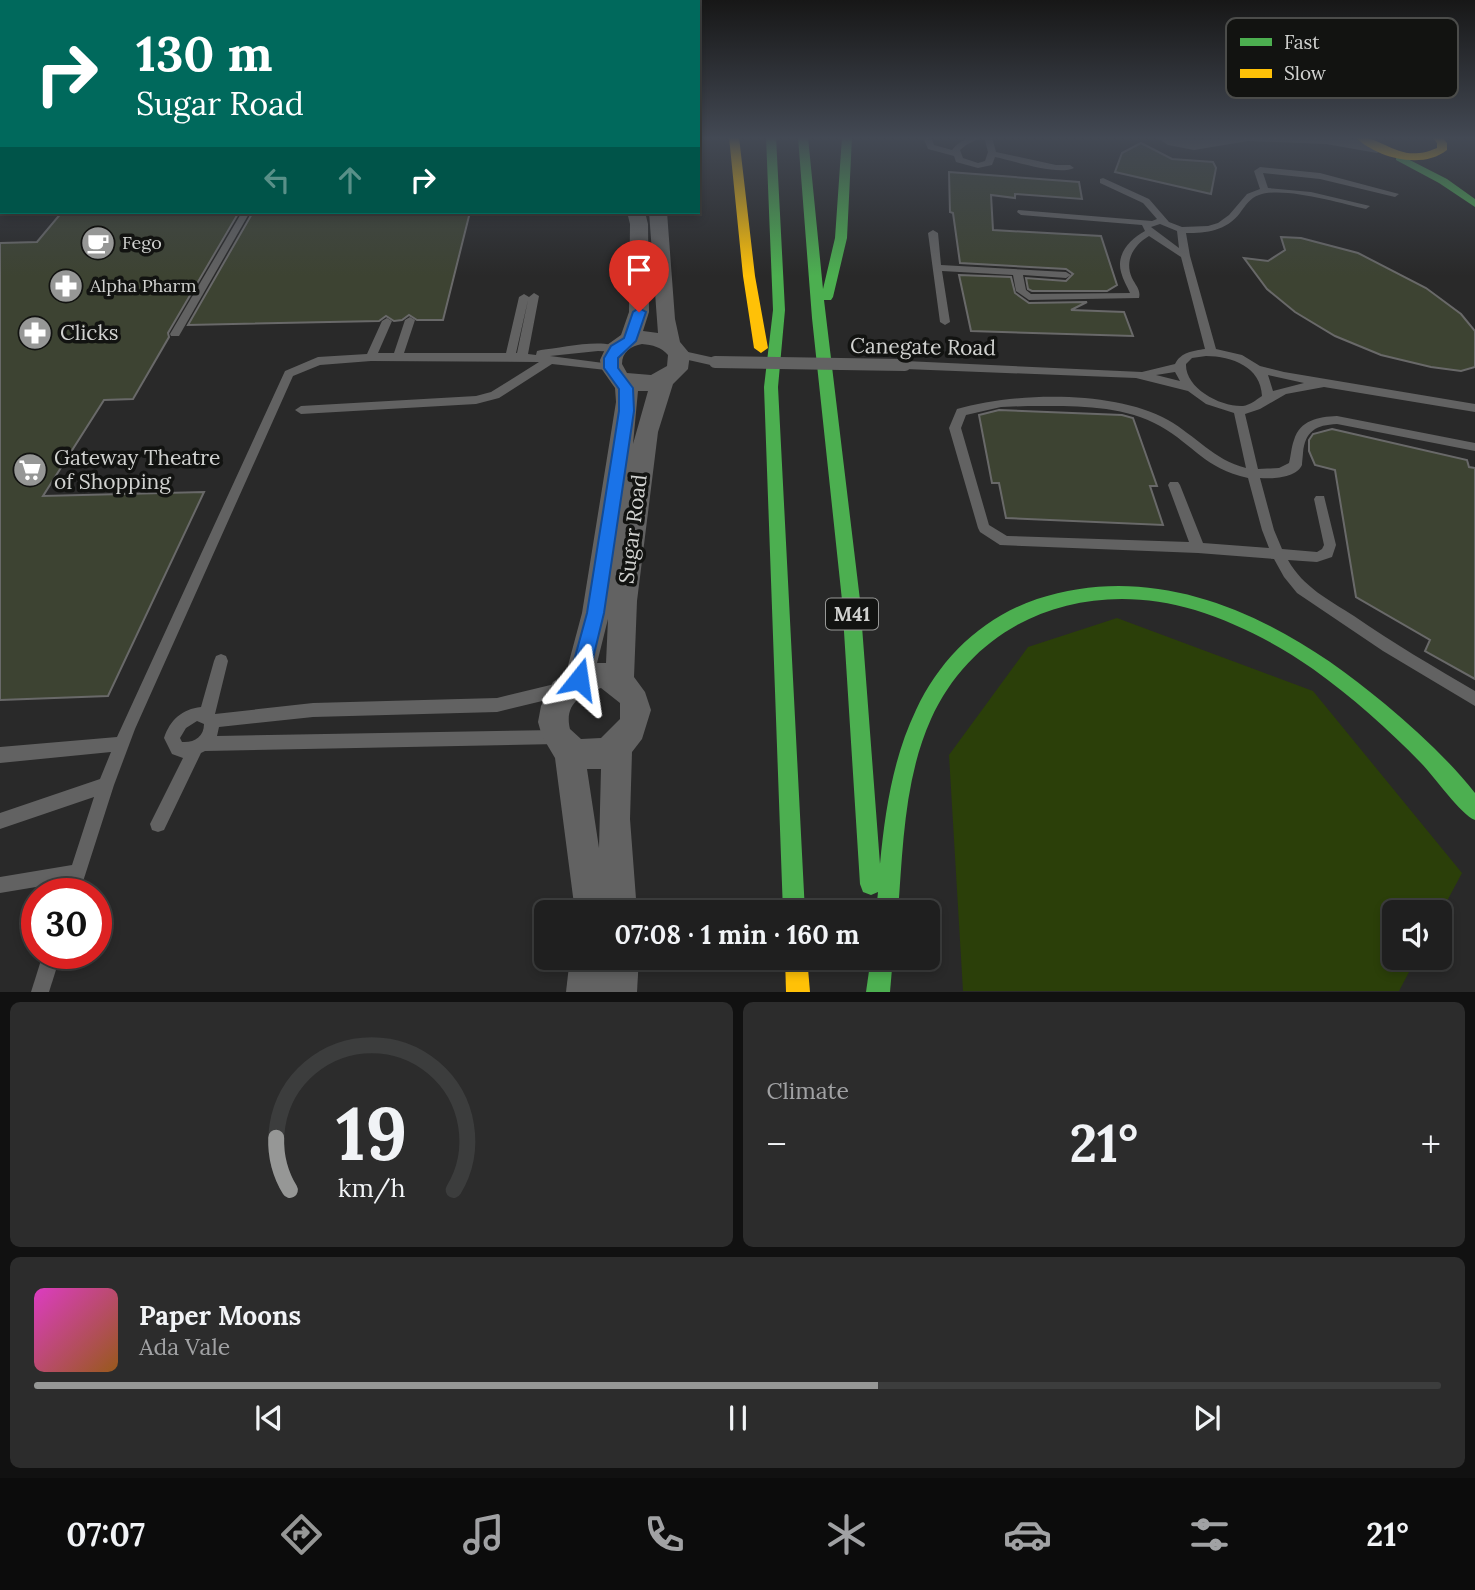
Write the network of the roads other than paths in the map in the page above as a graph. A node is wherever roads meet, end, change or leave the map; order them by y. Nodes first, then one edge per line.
1 (739, 183) edge
2 (773, 183) edge
3 (807, 183) edge
4 (844, 183) edge
5 (1108, 183) edge
6 (1263, 183) edge
7 (1350, 183) edge
8 (1445, 183) edge
9 (1466, 183) edge
10 (1265, 190) junction
11 (1395, 194) dead end
12 (1475, 204) edge
13 (1366, 206) dead end
14 (1021, 212) dead end
15 (245, 214) edge
16 (636, 214) edge
17 (658, 214) edge
18 (1165, 222) junction
19 (1150, 228) junction
20 (1181, 230) junction
21 (933, 233) dead end
22 (1185, 256) junction
23 (937, 268) junction
24 (1017, 272) junction
25 (1066, 275) dead end
26 (529, 296) dead end
27 (819, 318) junction
28 (410, 320) dead end
29 (387, 321) dead end
30 (944, 322) dead end
31 (175, 334) dead end
32 (1211, 351) junction
33 (372, 357) junction
34 (398, 357) junction
35 (520, 357) junction
36 (620, 359) junction
37 (550, 360) junction
38 (672, 362) junction
39 (1180, 367) junction
40 (1256, 369) junction
41 (1136, 374) junction
42 (1320, 384) junction
43 (771, 387) junction
44 (1188, 387) junction
45 (1268, 397) junction
46 (1475, 408) edge
47 (301, 410) dead end
48 (1239, 410) junction
49 (1475, 447) edge
50 (1254, 474) junction
51 (1174, 485) dead end
52 (1320, 499) dead end
53 (1198, 548) junction
54 (1278, 555) junction
55 (221, 661) dead end
56 (620, 681) junction
57 (572, 683) junction
58 (1475, 699) edge
59 (209, 718) junction
60 (563, 743) junction
61 (122, 744) junction
62 (199, 746) junction
63 (617, 747) junction
64 (0, 755) edge
65 (106, 785) junction
66 (1475, 810) edge
67 (0, 821) edge
68 (158, 824) dead end
69 (79, 872) junction
70 (77, 878) edge
71 (0, 885) edge
72 (590, 900) edge
73 (619, 900) edge
74 (793, 900) edge
75 (871, 900) edge
76 (888, 900) edge
77 (47, 969) edge
78 (587, 970) edge
79 (621, 970) edge
80 (797, 970) edge
81 (876, 970) edge
82 (880, 970) edge
83 (40, 992) edge
84 (584, 992) edge
85 (620, 992) edge
86 (798, 992) edge
87 (877, 992) edge

1 - 43 main road
2 - 43 main road
3 - 27 main road, M41
4 - 27 main road
5 - 18 lane
6 - 10 lane
7 - 11 lane
8 - 12 main road
9 - 12 main road
10 - 13 lane
10 - 20 lane
14 - 19 lane
15 - 31 lane
16 - 36 street, Sugar Road
17 - 38 street
18 - 19 lane
18 - 20 lane
19 - 22 lane
19 - 24 lane
20 - 22 lane
21 - 23 lane
22 - 32 lane
23 - 24 lane
23 - 30 lane
24 - 25 lane
26 - 35 lane
27 - 75 main road, M41
28 - 34 lane
29 - 33 lane
32 - 39 lane, Canegate Road
32 - 40 lane
33 - 34 lane
33 - 61 lane
34 - 35 lane
35 - 36 lane
35 - 37 lane
36 - 37 lane
36 - 38 street
36 - 38 street
36 - 57 street, Sugar Road
37 - 47 lane
38 - 41 lane, Canegate Road, bridge
38 - 56 street, Sugar Road
39 - 41 lane, Canegate Road
39 - 44 lane
40 - 42 lane
40 - 45 lane
41 - 44 lane, Canegate Road
42 - 45 lane
42 - 46 lane
43 - 74 main road
44 - 48 lane, Canegate Road
45 - 48 lane
48 - 50 lane
49 - 50 lane
50 - 53 lane
50 - 54 lane
51 - 53 lane
52 - 54 lane
53 - 54 lane
54 - 58 lane
55 - 59 lane
56 - 57 street
56 - 63 street
57 - 59 lane
57 - 60 street
59 - 62 lane
59 - 62 lane
60 - 62 lane
60 - 63 street
60 - 72 street
61 - 64 lane
61 - 65 lane
62 - 68 lane
63 - 73 street
65 - 67 lane
65 - 69 lane
66 - 76 main road
69 - 70 lane
69 - 71 lane
77 - 83 lane
78 - 84 street
79 - 85 street
80 - 86 main road
81 - 87 main road
82 - 87 main road

